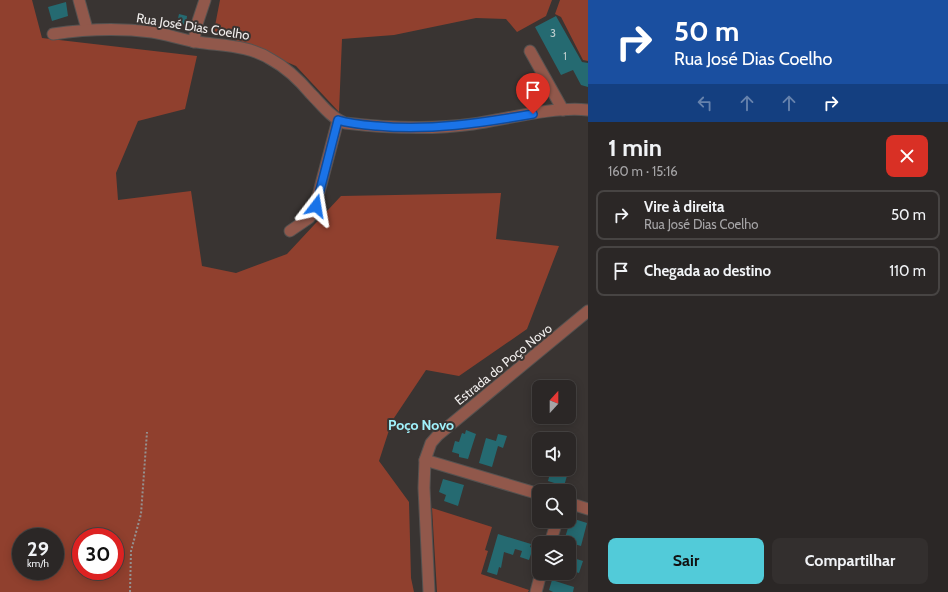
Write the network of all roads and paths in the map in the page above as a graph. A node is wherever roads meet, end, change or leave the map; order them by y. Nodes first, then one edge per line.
1 (79, 0) edge
2 (205, 0) edge
3 (87, 29) junction
4 (53, 34) dead end
5 (194, 42) junction
6 (530, 52) dead end
7 (563, 110) junction
8 (588, 110) edge
9 (338, 120) junction
10 (290, 231) dead end
11 (588, 311) edge
12 (147, 432) dead end
13 (425, 460) junction
14 (532, 492) edge
15 (576, 505) edge
16 (588, 509) edge
17 (539, 580) edge
18 (130, 592) edge
19 (429, 592) edge
20 (536, 592) edge

1 - 3 street
2 - 5 street
3 - 4 street, Rua José Dias Coelho
3 - 5 street, Rua José Dias Coelho
5 - 9 street, Rua José Dias Coelho
6 - 7 street
7 - 8 street
7 - 9 street
9 - 10 street
11 - 13 street, Estrada do Poço Novo
12 - 18 path
13 - 14 street
13 - 19 street, Estrada do Poço Novo
15 - 16 street
17 - 20 street

